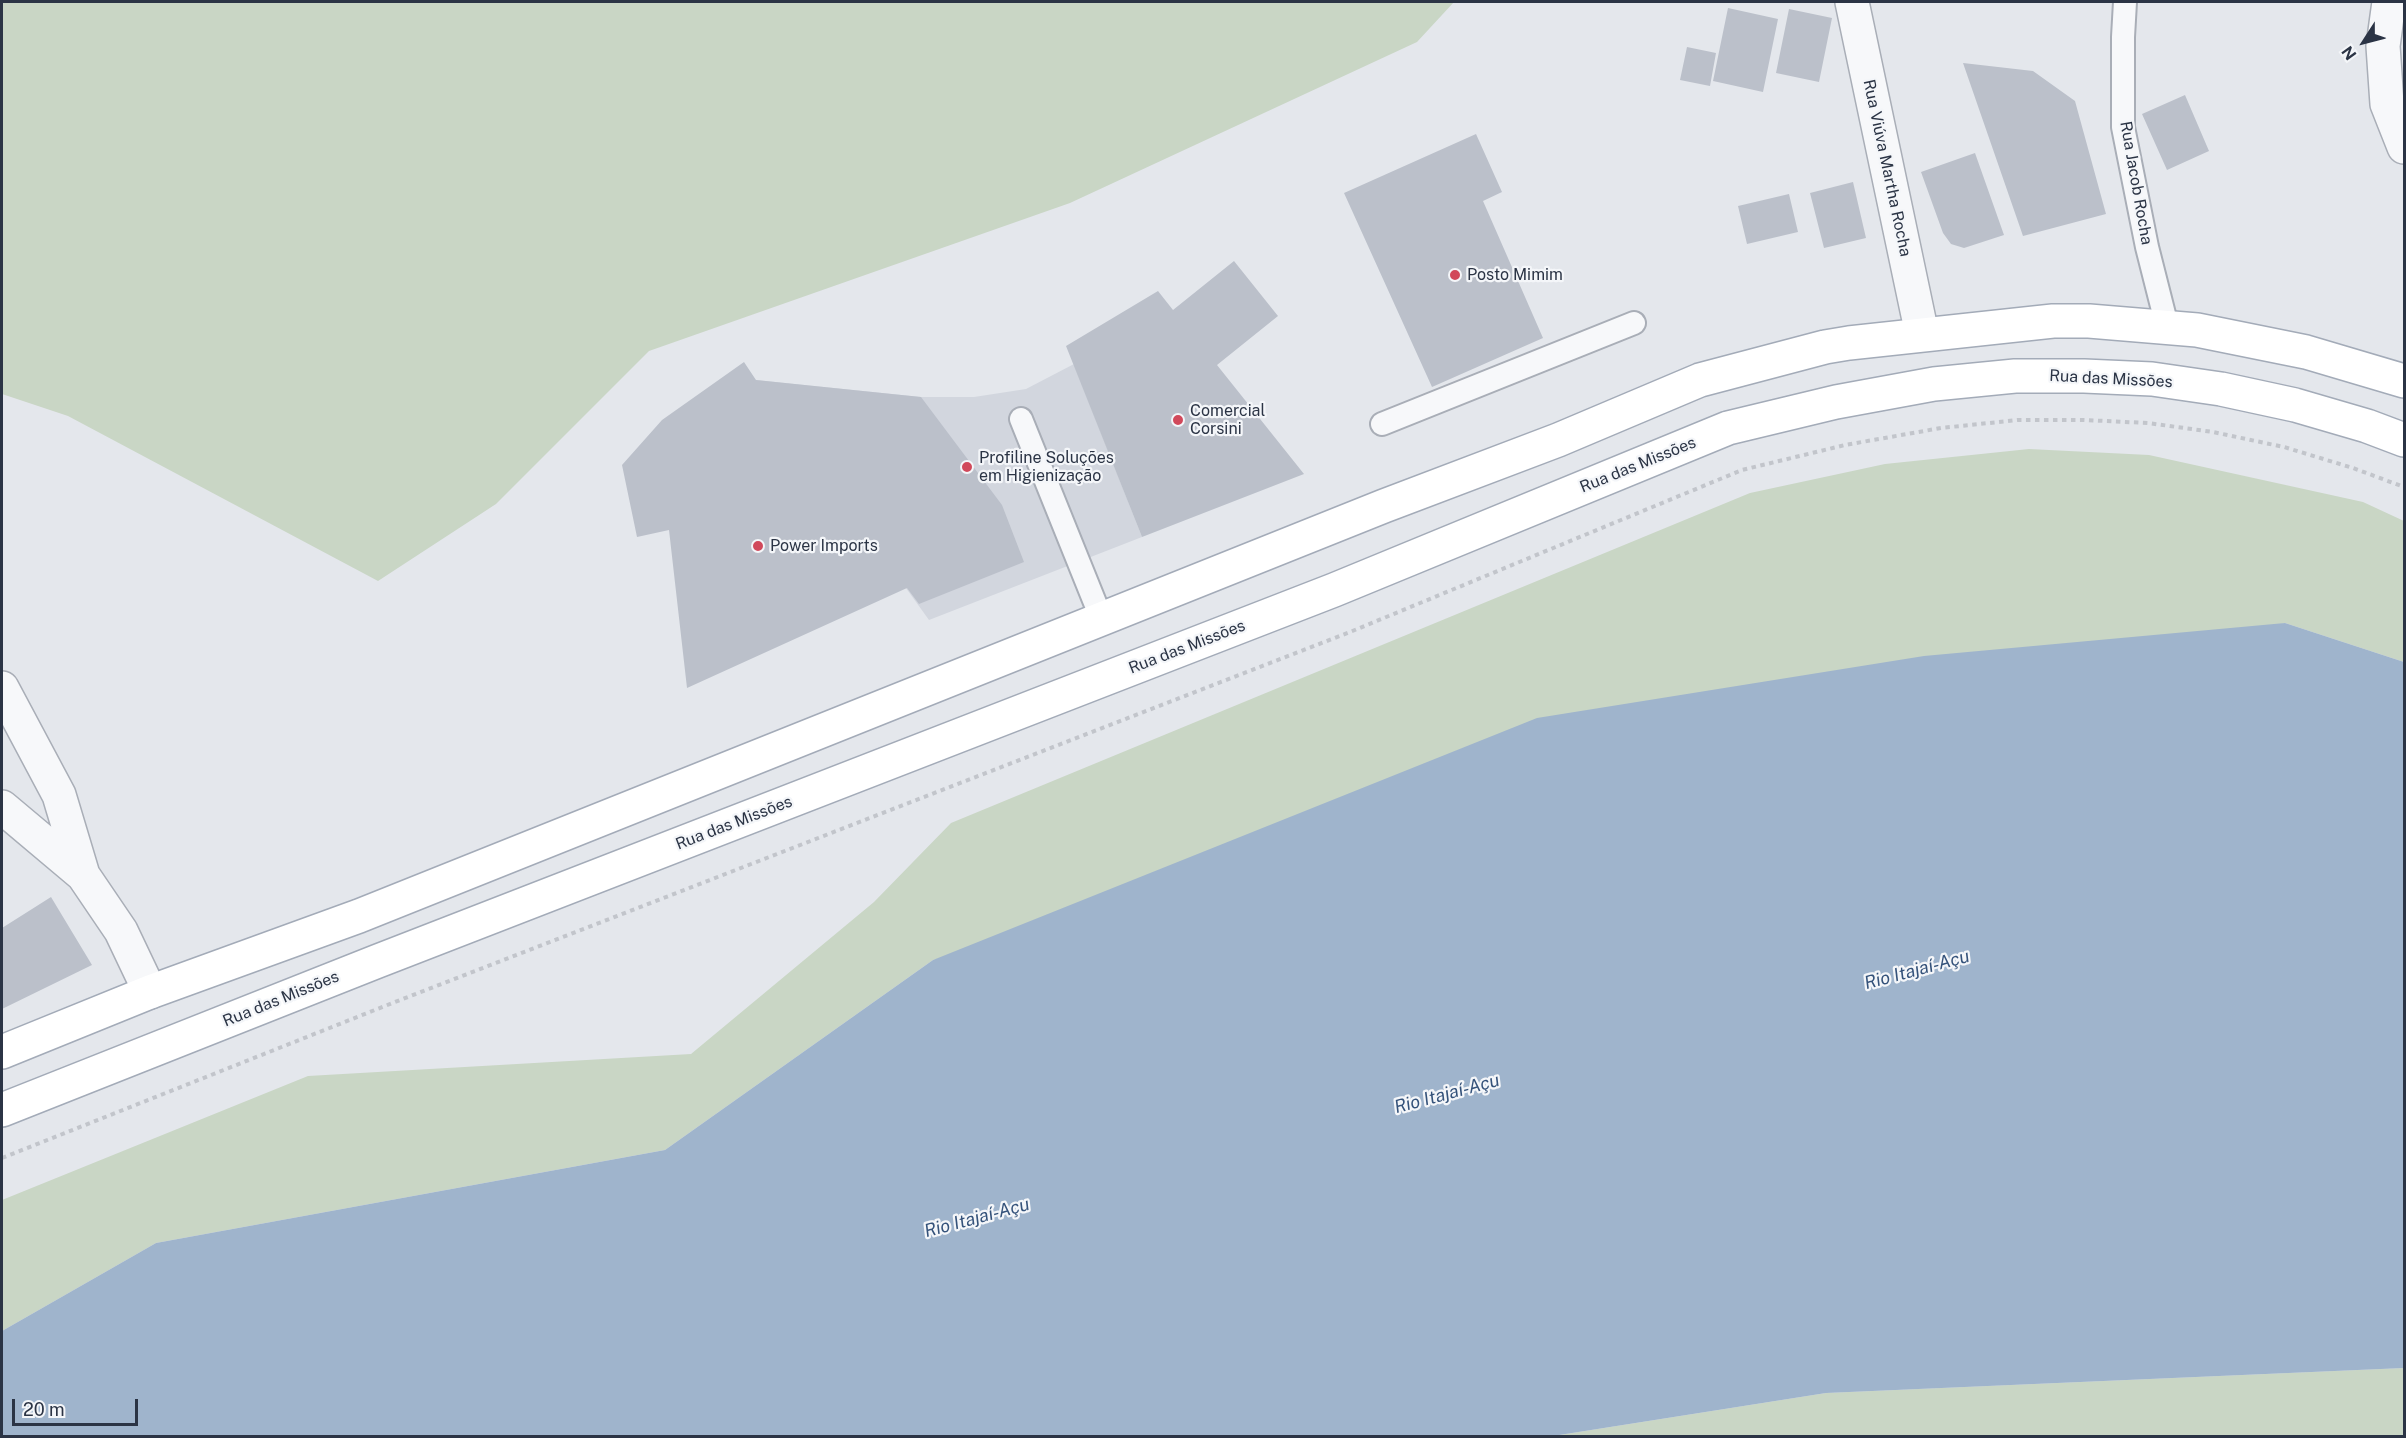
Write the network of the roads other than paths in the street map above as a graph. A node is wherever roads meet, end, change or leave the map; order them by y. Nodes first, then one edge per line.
1 (1852, 2) edge
2 (2125, 2) edge
3 (2389, 2) edge
4 (2404, 147) edge
5 (1634, 323) dead end
6 (2167, 326) junction
7 (1922, 334) junction
8 (2404, 381) edge
9 (1021, 418) dead end
10 (1382, 424) dead end
11 (2404, 440) edge
12 (1102, 620) junction
13 (2, 688) edge
14 (2, 807) edge
15 (83, 875) junction
16 (150, 992) junction
17 (2, 1052) edge
18 (2, 1110) edge

1 - 7 street, Rua Viúva Martha Rocha
2 - 6 lane, Rua Jacob Rocha
3 - 4 street
5 - 10 lane
6 - 7 main road
6 - 8 main road
7 - 12 main road
9 - 12 lane
11 - 18 main road, Rua das Missões
12 - 16 main road
13 - 15 street
14 - 15 street
15 - 16 street
16 - 17 main road

